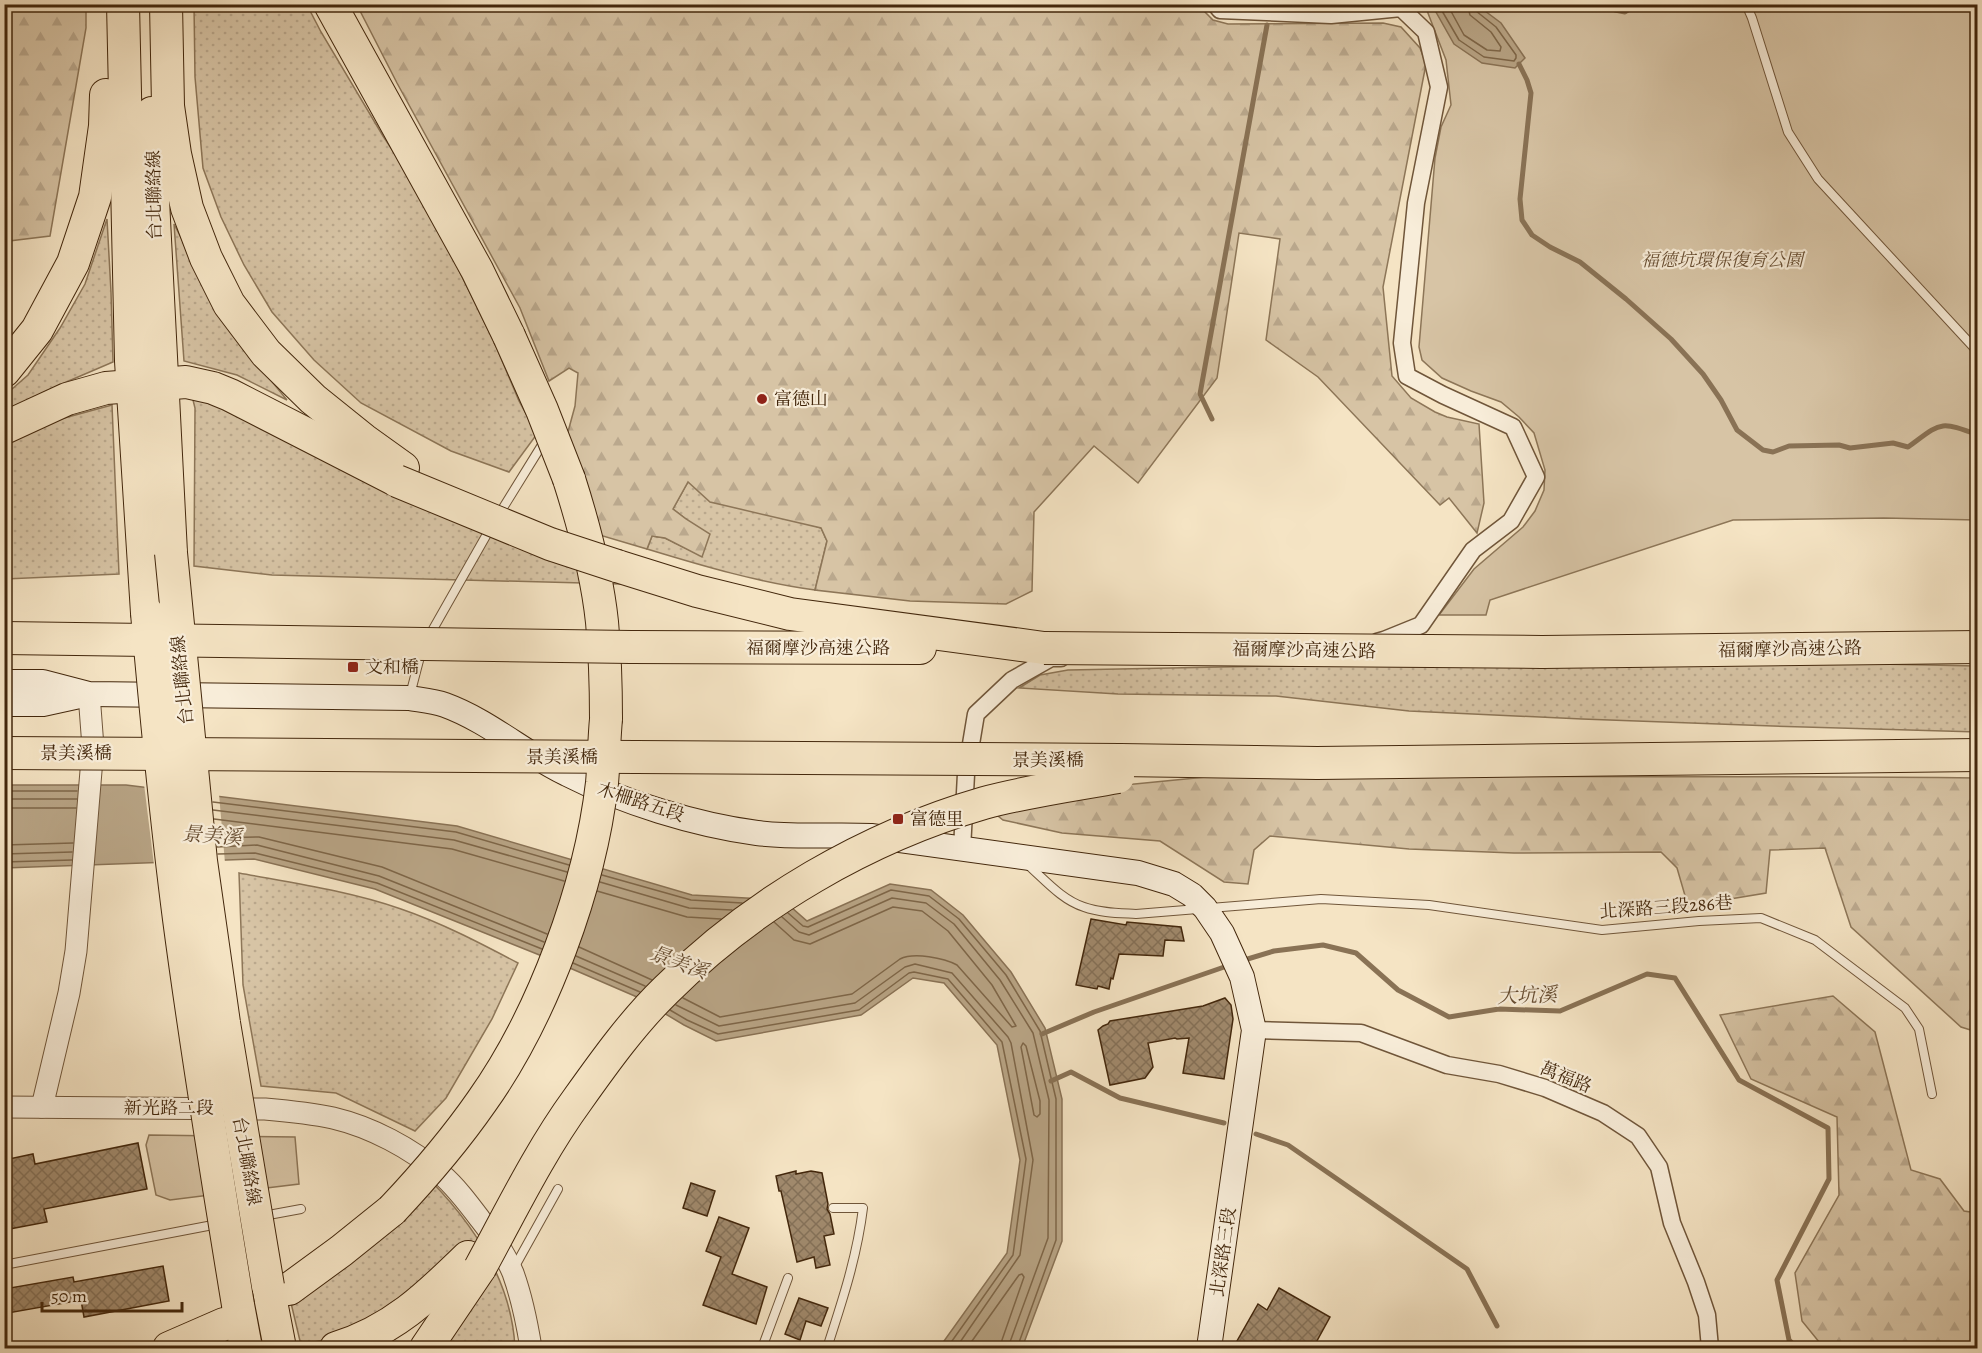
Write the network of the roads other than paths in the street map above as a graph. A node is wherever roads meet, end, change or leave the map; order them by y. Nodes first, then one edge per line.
1 (109, 4) edge
2 (123, 4) edge
3 (153, 4) edge
4 (166, 4) edge
5 (330, 4) edge
6 (1215, 4) edge
7 (1746, 4) edge
8 (1977, 352) edge
9 (4, 371) edge
10 (146, 384) junction
11 (557, 422) dead end
12 (4, 428) edge
13 (400, 475) junction
14 (4, 638) edge
15 (1977, 647) edge
16 (1044, 648) junction
17 (4, 682) edge
18 (409, 698) junction
19 (4, 704) edge
20 (91, 705) junction
21 (4, 753) edge
22 (1977, 755) edge
23 (1119, 769) junction
24 (962, 849) junction
25 (1019, 857) junction
26 (1205, 908) junction
27 (1254, 1030) junction
28 (1932, 1094) dead end
29 (4, 1107) edge
30 (42, 1107) junction
31 (544, 1181) junction
32 (833, 1208) dead end
33 (301, 1209) dead end
34 (244, 1220) dead end
35 (232, 1222) dead end
36 (474, 1262) junction
37 (4, 1265) edge
38 (512, 1271) junction
39 (788, 1278) dead end
40 (278, 1287) junction
41 (231, 1315) junction
42 (170, 1348) edge
43 (246, 1348) edge
44 (280, 1348) edge
45 (336, 1348) edge
46 (426, 1348) edge
47 (531, 1348) edge
48 (762, 1348) edge
49 (827, 1348) edge
50 (1209, 1348) edge
51 (1710, 1348) edge

1 - 9 highway
2 - 10 highway, 台北聯絡線
3 - 10 highway, 台北聯絡線
4 - 13 highway
5 - 40 highway, bridge
6 - 24 street
7 - 8 lane
10 - 12 highway
10 - 13 highway
10 - 40 highway, 台北聯絡線, bridge
10 - 41 highway, 台北聯絡線, bridge
11 - 18 lane
13 - 16 highway, bridge
14 - 16 highway, 福爾摩沙高速公路, bridge
15 - 16 highway, 福爾摩沙高速公路, bridge
17 - 20 main road, 木柵路五段
18 - 20 main road, 木柵路五段
18 - 24 main road, 木柵路五段, bridge
19 - 20 main road, 木柵路五段
20 - 30 street
21 - 23 highway, 景美溪橋, bridge
22 - 23 highway
23 - 31 highway, bridge
24 - 25 main road, 木柵路五段
25 - 26 main road, 木柵路五段
25 - 26 lane, 北深路三段286巷
26 - 27 main road
26 - 28 lane, 北深路三段286巷
27 - 50 main road, 北深路三段
27 - 51 street, 萬福路
29 - 30 street, 新光路二段
30 - 38 street, 新光路二段
31 - 36 highway, bridge
31 - 38 lane
32 - 49 lane
33 - 34 lane
35 - 37 lane
36 - 45 highway
36 - 46 highway
38 - 47 street, 新光路二段
39 - 48 lane
40 - 44 highway, 台北聯絡線
41 - 42 highway
41 - 43 highway, 台北聯絡線

